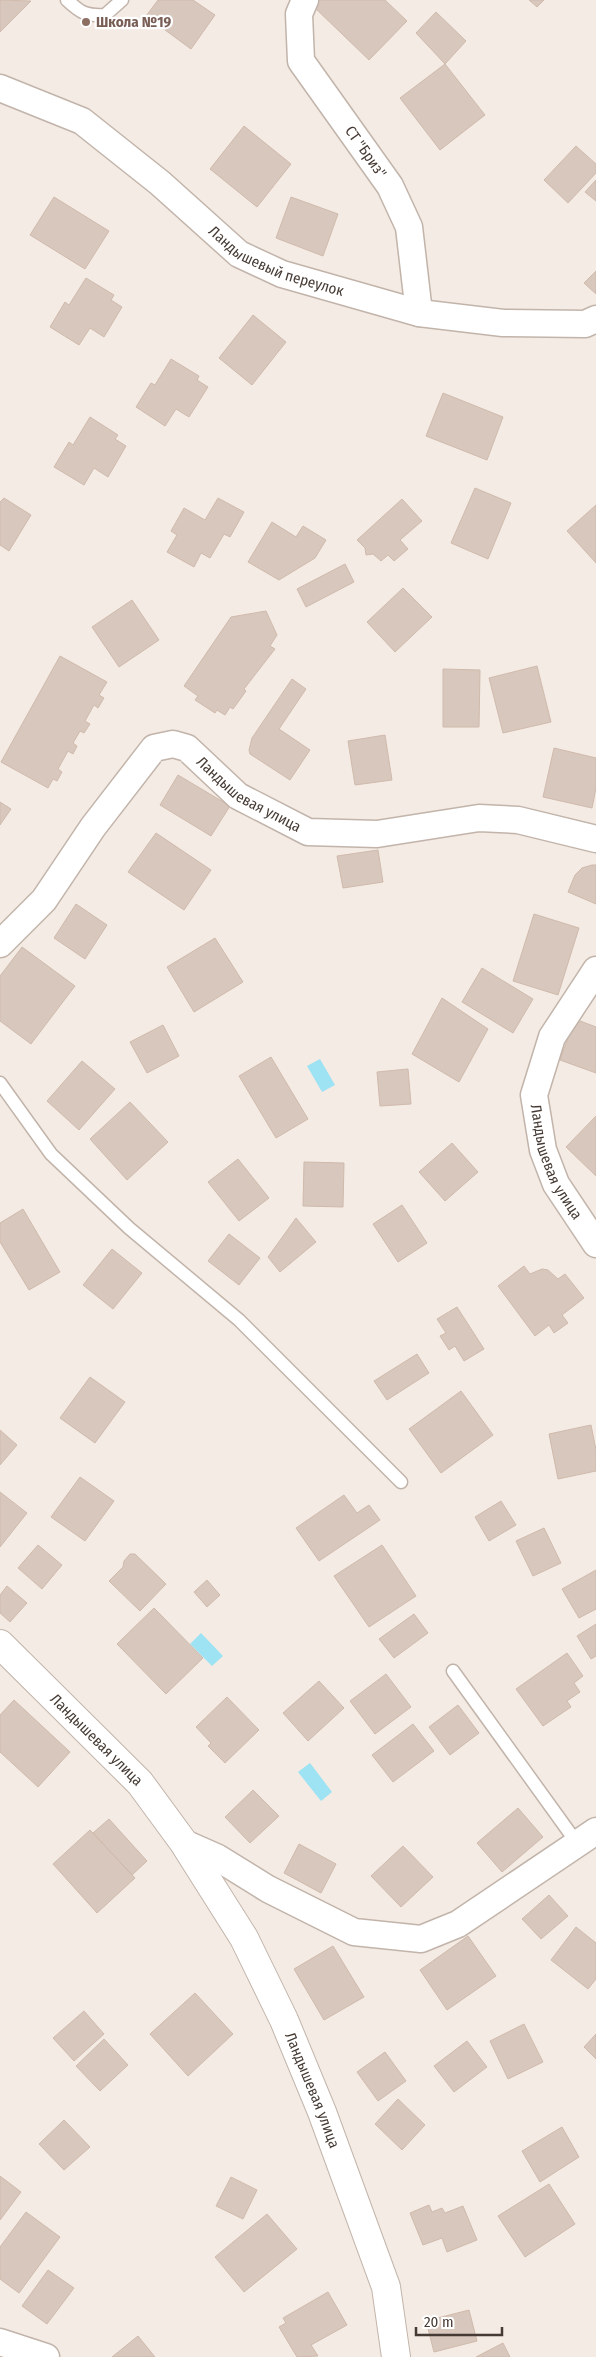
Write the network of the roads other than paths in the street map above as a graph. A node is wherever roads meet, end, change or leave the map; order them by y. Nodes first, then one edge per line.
1 (67, 0) edge
2 (122, 0) edge
3 (305, 0) edge
4 (0, 88) edge
5 (419, 313) junction
6 (596, 319) edge
7 (596, 839) edge
8 (0, 944) edge
9 (596, 970) edge
10 (0, 1083) edge
11 (596, 1244) edge
12 (401, 1482) dead end
13 (0, 1644) edge
14 (453, 1671) dead end
15 (587, 1837) edge
16 (184, 1843) junction
17 (0, 2342) edge
18 (46, 2357) edge
19 (396, 2357) edge

1 - 2 lane
3 - 5 street, СТ "Бриз"
4 - 5 street, Ландышевый переулок
5 - 6 street, Ландышевый переулок
7 - 8 street, Ландышевая улица
9 - 11 street, Ландышевая улица
10 - 12 lane
13 - 16 street, Ландышевая улица
14 - 15 lane
15 - 16 street, Ландышевая улица
16 - 19 street, Ландышевая улица
17 - 18 street

